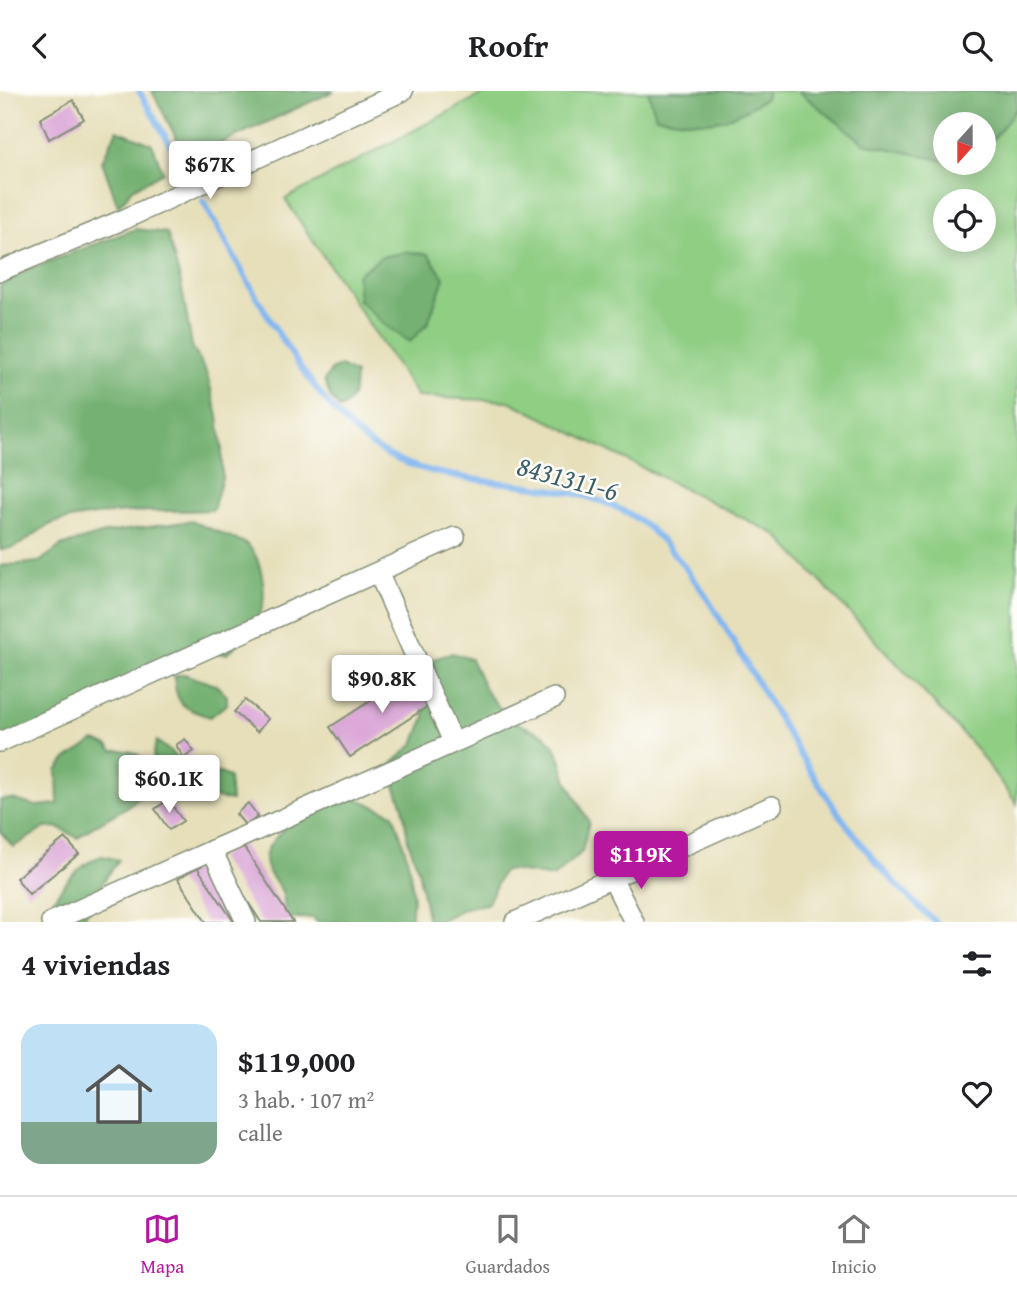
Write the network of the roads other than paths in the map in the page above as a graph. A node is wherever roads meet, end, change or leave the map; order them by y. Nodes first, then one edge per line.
1 (403, 91) edge
2 (0, 271) edge
3 (455, 537) dead end
4 (378, 572) junction
5 (554, 698) dead end
6 (0, 742) edge
7 (453, 742) junction
8 (772, 806) dead end
9 (212, 850) junction
10 (612, 878) junction
11 (51, 922) edge
12 (246, 922) edge
13 (515, 922) edge
14 (634, 922) edge

1 - 2 street
3 - 4 street
4 - 6 street
4 - 7 street
5 - 7 street
7 - 9 street
8 - 10 street
9 - 11 street
9 - 12 street
10 - 13 street
10 - 14 street

